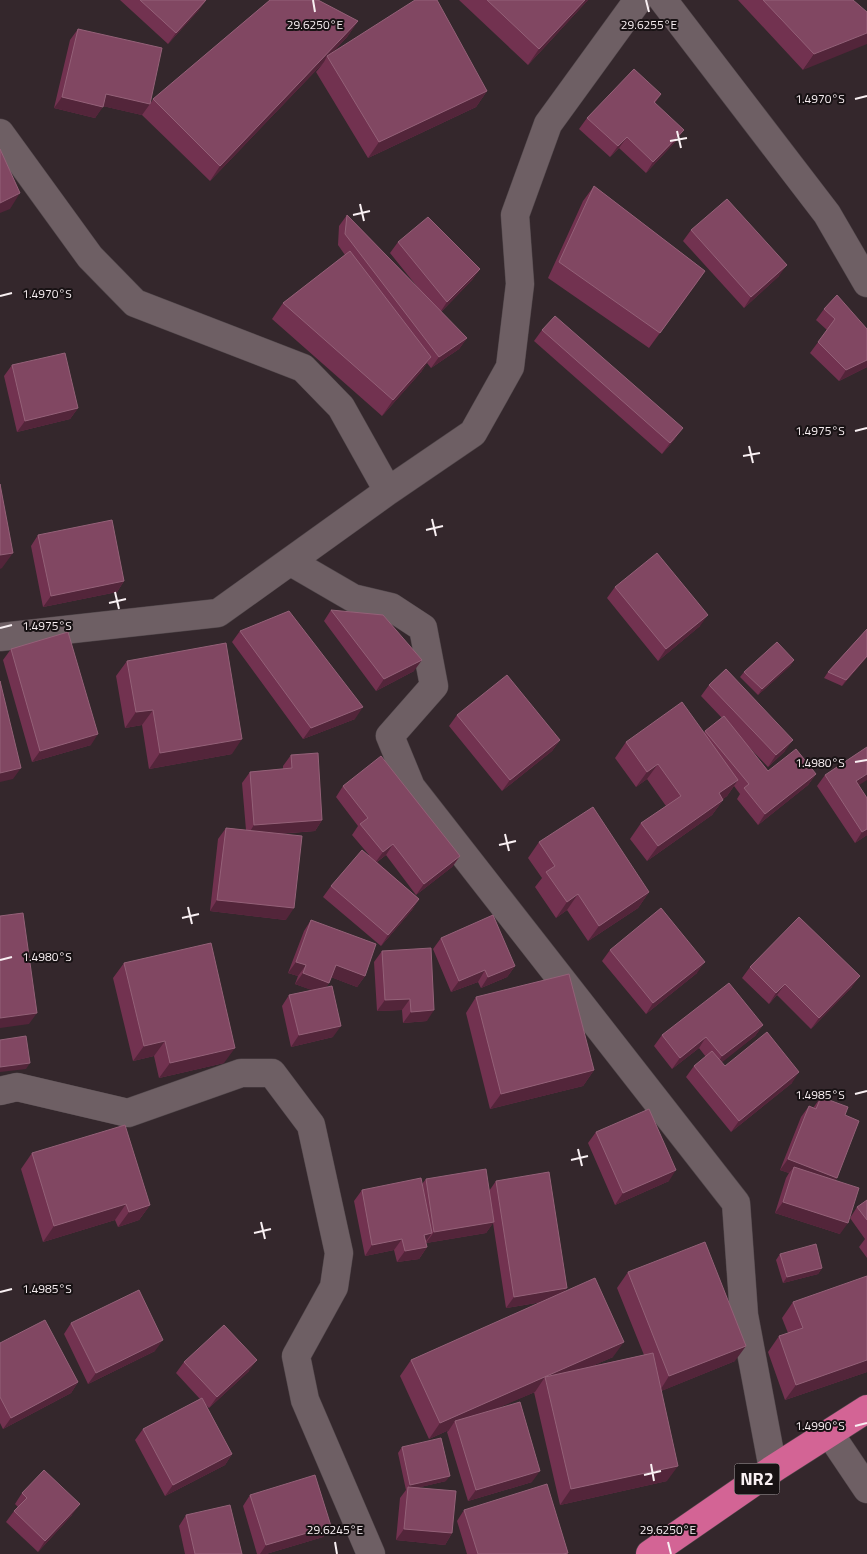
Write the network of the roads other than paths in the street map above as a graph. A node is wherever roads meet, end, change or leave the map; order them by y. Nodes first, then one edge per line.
1 (638, 0) edge
2 (663, 0) edge
3 (0, 133) edge
4 (867, 283) edge
5 (388, 490) junction
6 (291, 562) junction
7 (0, 637) edge
8 (0, 1090) edge
9 (867, 1409) edge
10 (830, 1434) junction
11 (772, 1469) junction
12 (867, 1489) edge
13 (371, 1554) edge
14 (650, 1554) edge

1 - 5 street
2 - 4 street
3 - 5 street
5 - 6 street
6 - 7 street
6 - 11 street
8 - 13 street
9 - 10 highway, NR2
10 - 11 highway, NR2
10 - 12 street
11 - 14 highway, NR2

